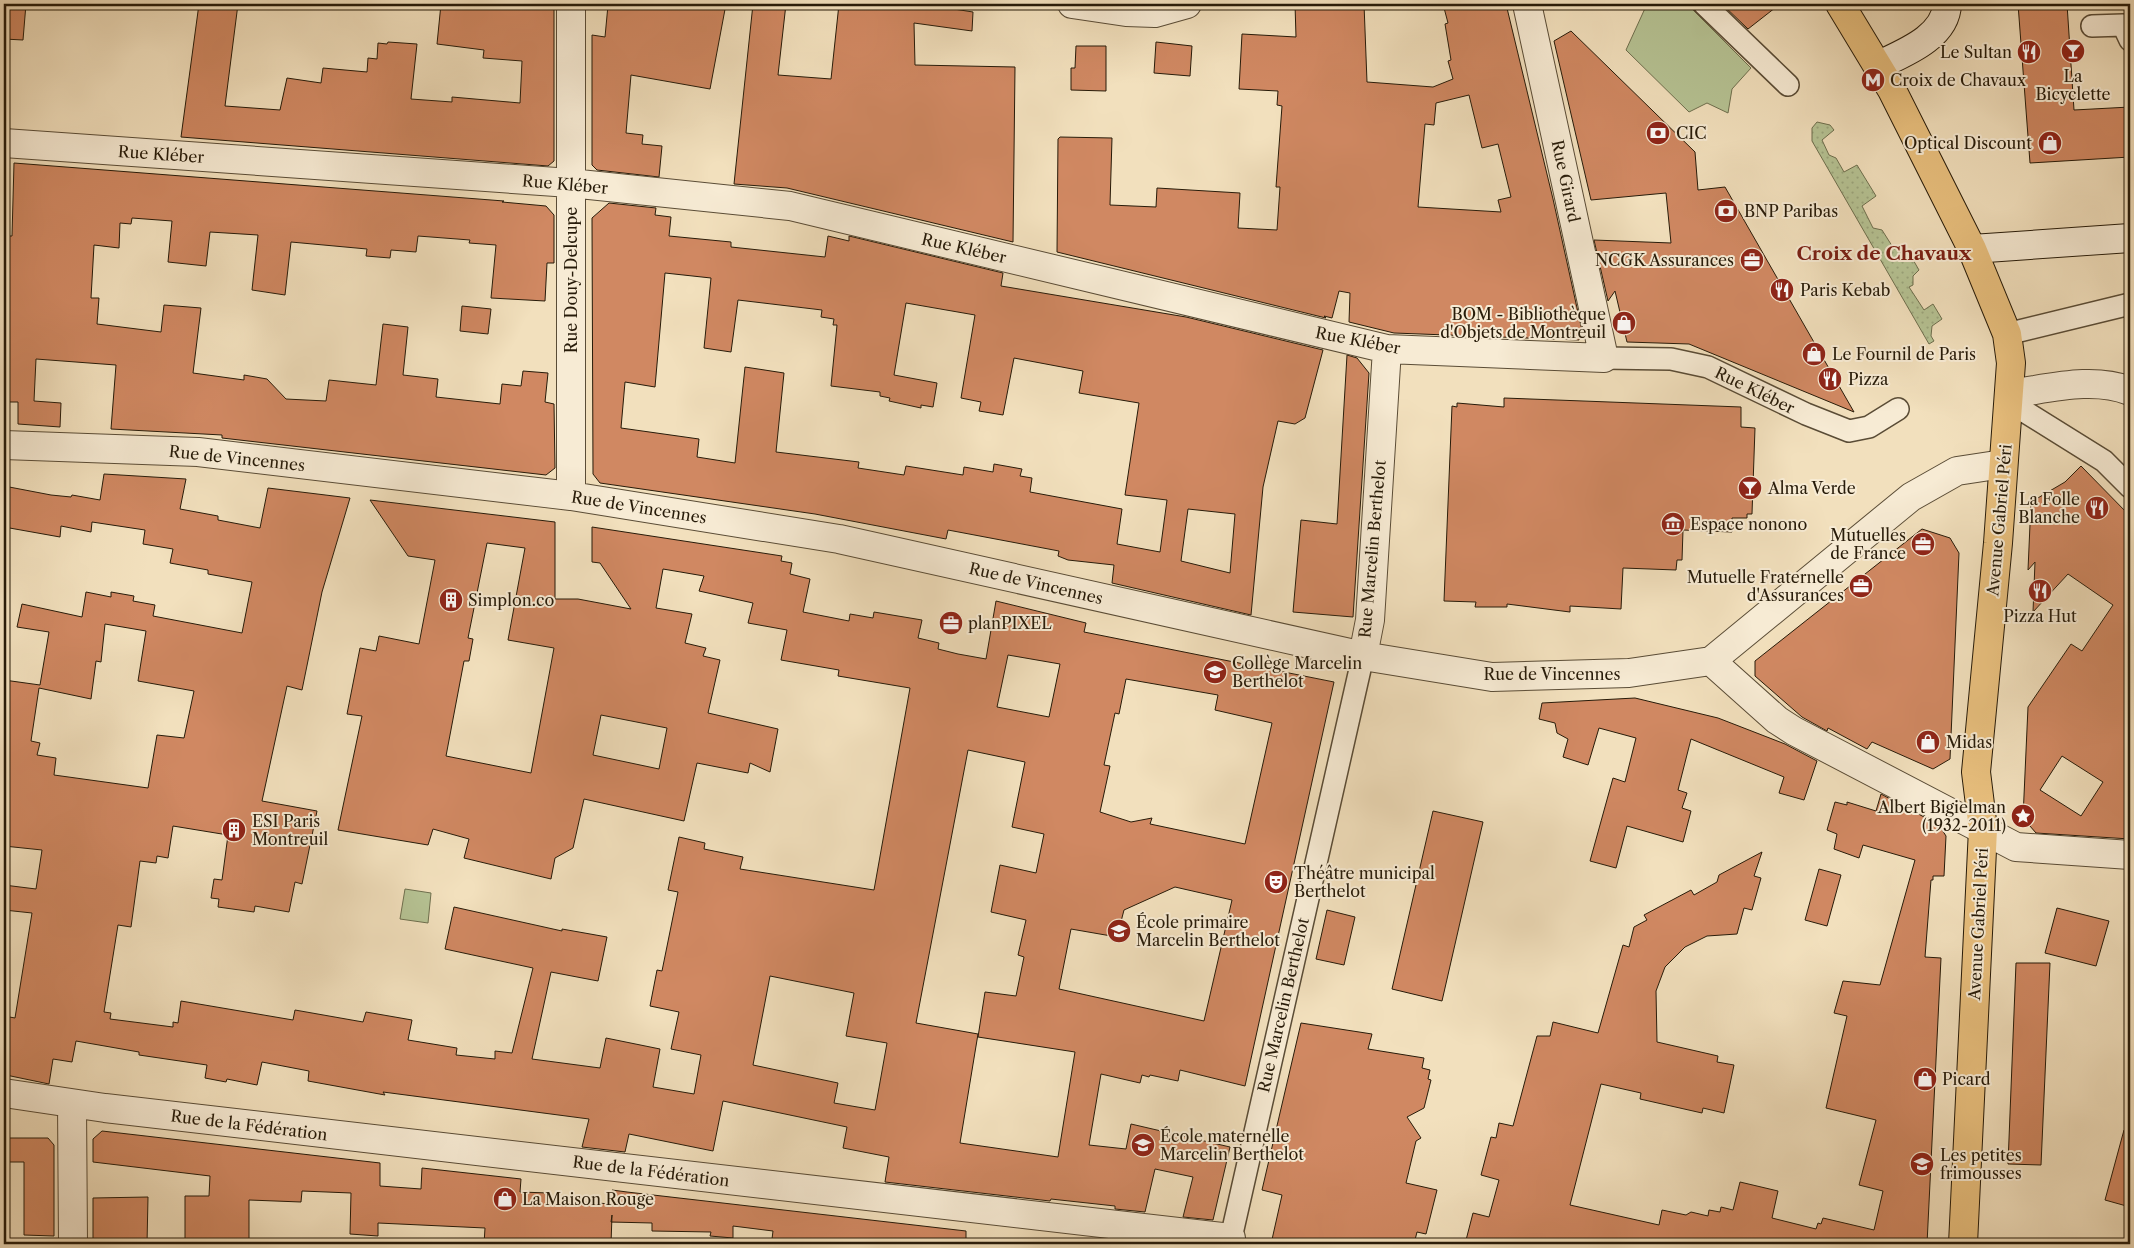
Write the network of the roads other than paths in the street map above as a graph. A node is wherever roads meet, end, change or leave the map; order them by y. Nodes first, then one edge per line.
1 (571, 4) edge
2 (1072, 4) edge
3 (1187, 4) edge
4 (1527, 4) edge
5 (1704, 4) edge
6 (1840, 4) edge
7 (1947, 4) edge
8 (1126, 8) edge
9 (2092, 26) dead end
10 (2130, 40) edge
11 (1878, 65) junction
12 (1788, 85) dead end
13 (4, 143) edge
14 (570, 183) junction
15 (2130, 238) edge
16 (1972, 250) junction
17 (2130, 304) edge
18 (2007, 334) junction
19 (1387, 349) junction
20 (1604, 358) junction
21 (2130, 391) edge
22 (2009, 394) junction
23 (1898, 409) dead end
24 (4, 445) edge
25 (2003, 464) junction
26 (2130, 487) edge
27 (571, 496) junction
28 (1363, 656) junction
29 (1712, 661) junction
30 (1983, 830) junction
31 (2130, 855) edge
32 (4, 1093) edge
33 (72, 1104) junction
34 (1230, 1241) edge
35 (73, 1244) edge
36 (1963, 1244) edge

1 - 14 street, Rue Douy-Delcupe
2 - 8 street
3 - 8 street
4 - 20 street, Rue Girard
5 - 12 street
6 - 11 main road, Avenue Gabriel Péri
7 - 11 street
9 - 10 street
11 - 16 main road, Avenue Gabriel Péri
13 - 14 street, Rue Kléber
14 - 19 street, Rue Kléber
14 - 27 street, Rue Douy-Delcupe
15 - 16 street
16 - 18 main road, Avenue Gabriel Péri
17 - 18 street
18 - 22 main road, Avenue Gabriel Péri
19 - 20 street, Rue Kléber
19 - 28 street, Rue Marcelin Berthelot
20 - 23 street, Rue Kléber
21 - 22 street
22 - 25 main road, Avenue Gabriel Péri
22 - 26 street
24 - 27 street, Rue de Vincennes
25 - 29 street
25 - 30 main road, Avenue Gabriel Péri
27 - 28 street, Rue de Vincennes
28 - 29 street, Rue de Vincennes
28 - 34 street, Rue Marcelin Berthelot
29 - 30 street
30 - 31 street
30 - 36 main road, Avenue Gabriel Péri
32 - 33 street, Rue de la Fédération
33 - 34 street, Rue de la Fédération
33 - 35 street

